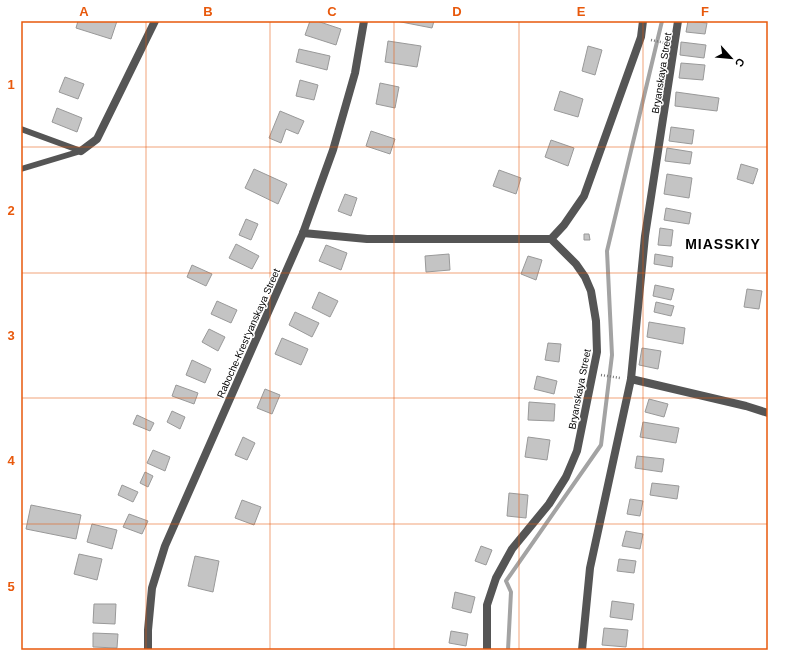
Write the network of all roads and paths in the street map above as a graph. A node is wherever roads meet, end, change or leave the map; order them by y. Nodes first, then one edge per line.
1 (155, 21) edge
2 (364, 21) edge
3 (643, 21) edge
4 (678, 21) edge
5 (652, 40) dead end
6 (663, 43) dead end
7 (21, 129) edge
8 (81, 151) junction
9 (21, 169) edge
10 (303, 233) junction
11 (551, 239) junction
12 (601, 375) dead end
13 (616, 378) dead end
14 (631, 379) junction
15 (768, 414) edge
16 (148, 650) edge
17 (487, 650) edge
18 (582, 650) edge

1 - 8 street
2 - 10 street, Raboche-Krest'yanskaya Street
3 - 11 street
4 - 14 street, Bryanskaya Street
5 - 6 path
7 - 8 lane
8 - 9 lane
10 - 11 street
10 - 16 street, Raboche-Krest'yanskaya Street
11 - 17 street, Bryanskaya Street
12 - 13 path
14 - 15 street
14 - 18 street, Bryanskaya Street

